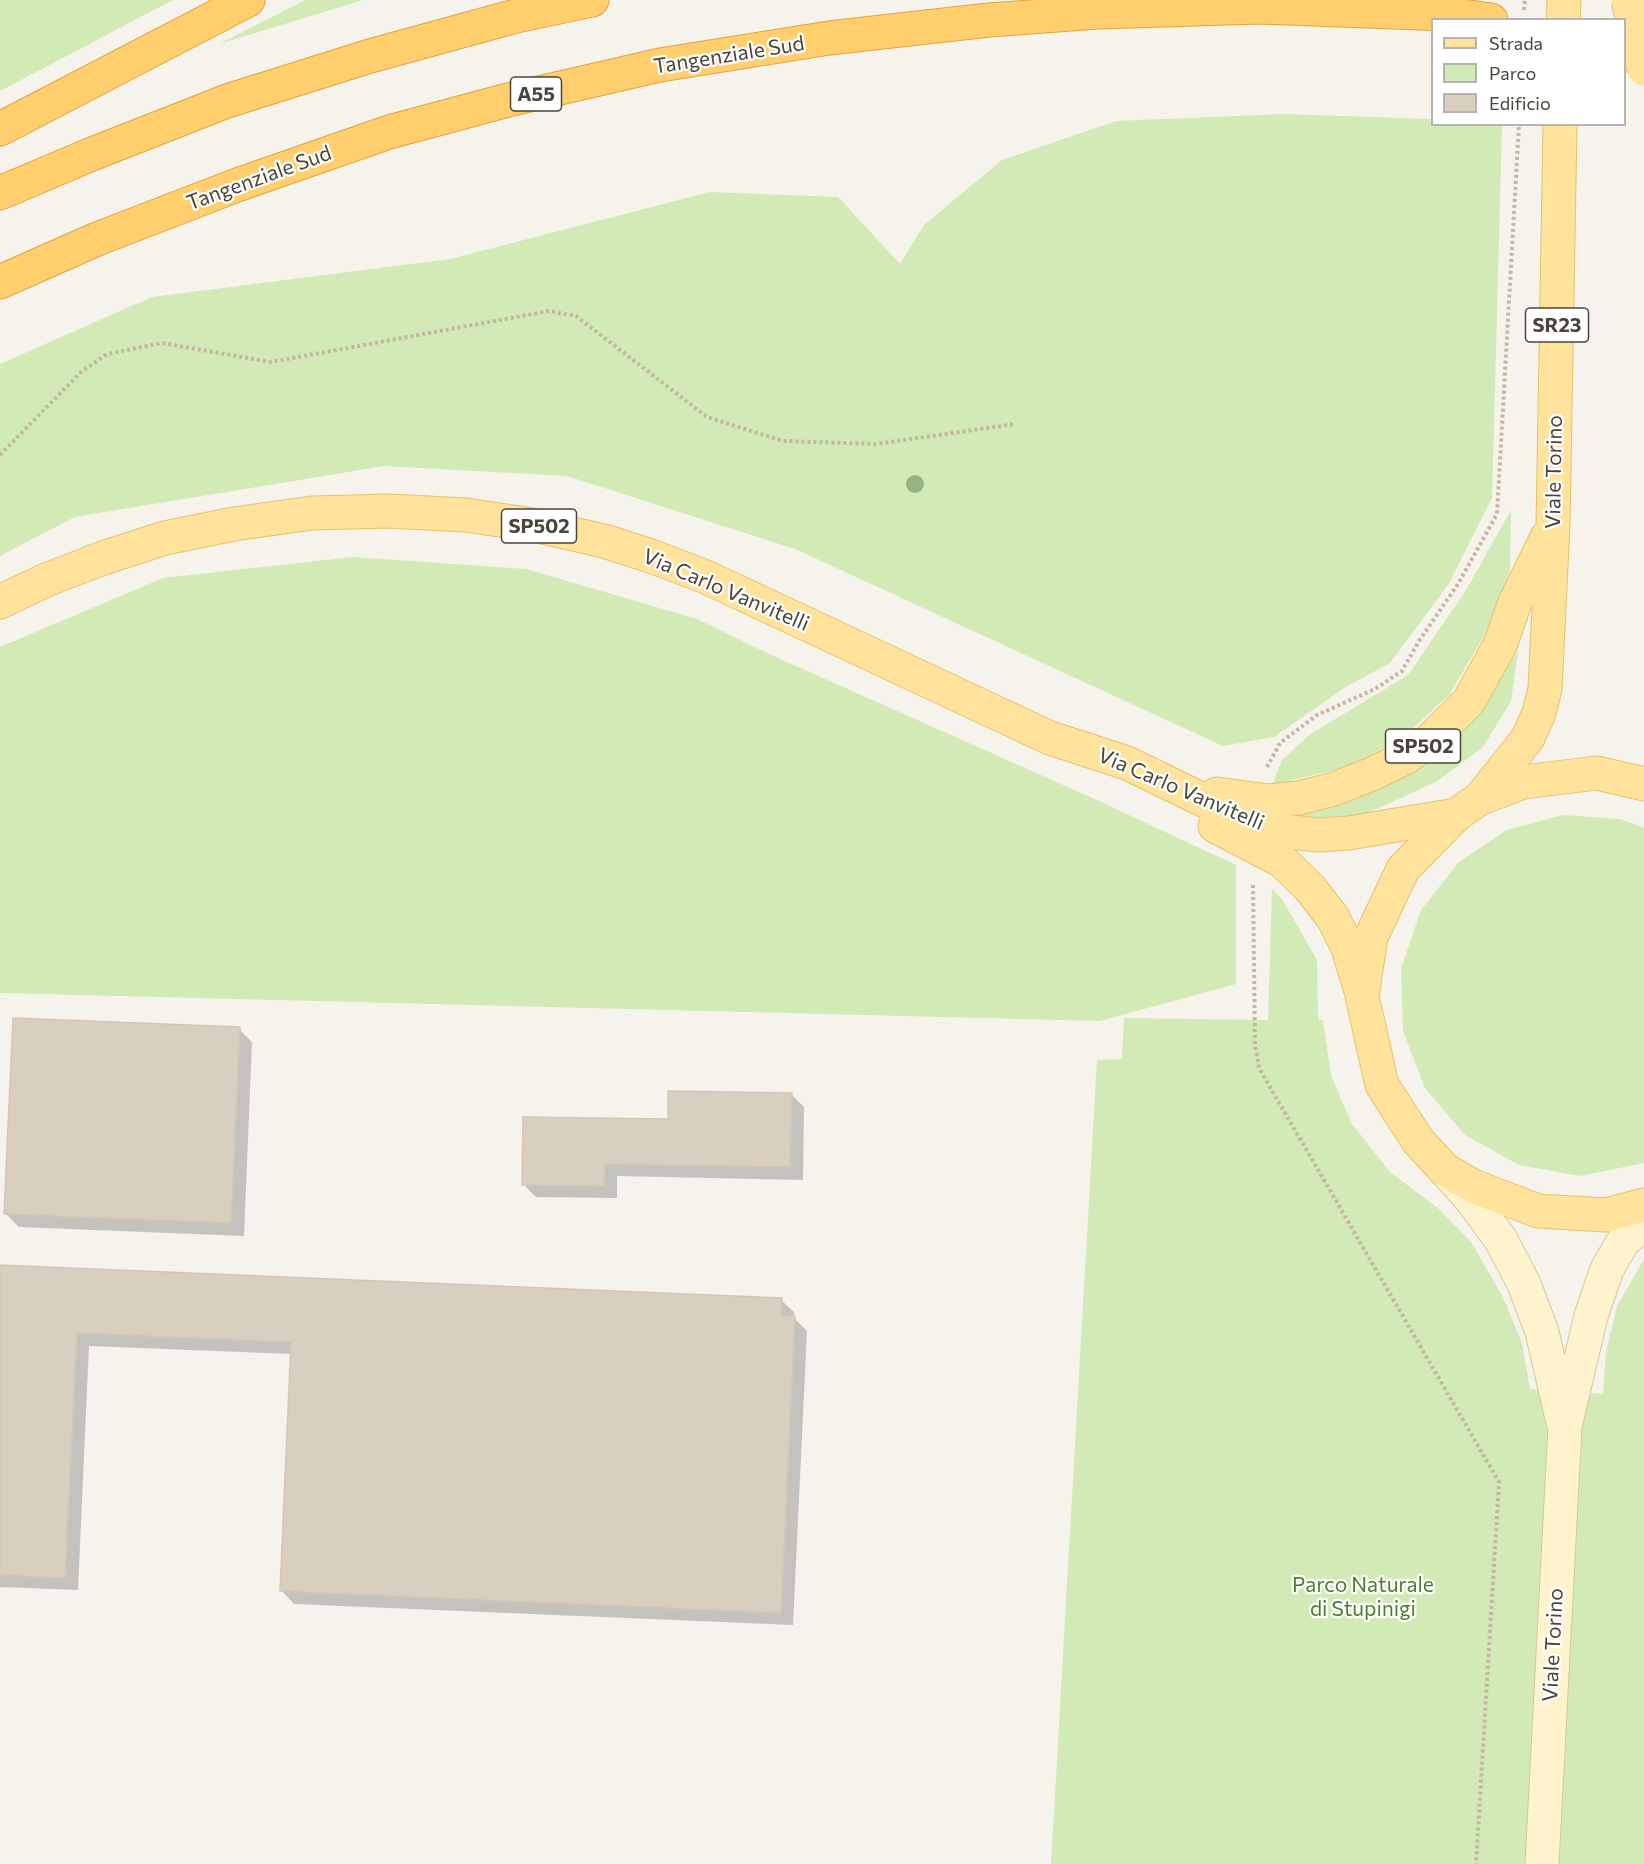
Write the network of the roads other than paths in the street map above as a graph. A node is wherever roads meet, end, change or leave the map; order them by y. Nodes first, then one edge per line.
1 (248, 0) edge
2 (592, 0) edge
3 (1564, 0) edge
4 (1628, 0) edge
5 (1477, 18) edge
6 (1563, 18) edge
7 (1626, 37) edge
8 (1644, 39) edge
9 (1644, 69) edge
10 (1560, 126) edge
11 (0, 129) edge
12 (0, 193) edge
13 (0, 282) edge
14 (1553, 525) junction
15 (0, 602) edge
16 (1050, 738) junction
17 (1644, 784) edge
18 (1175, 787) junction
19 (1467, 807) junction
20 (1362, 996) junction
21 (1445, 1170) junction
22 (1644, 1205) edge
23 (1644, 1224) edge
24 (1565, 1426) junction
25 (1542, 1864) edge

1 - 11 highway
2 - 12 highway
3 - 6 main road
4 - 9 main road, bridge
5 - 13 highway, Tangenziale Sud / A55
7 - 8 highway
10 - 14 main road, Viale Torino / SR23
14 - 18 main road, SP502
14 - 19 main road, Viale Torino / SR23
15 - 16 main road, Via Carlo Vanvitelli / SP502
16 - 18 main road, Via Carlo Vanvitelli / SP502
16 - 20 main road, Via Carlo Vanvitelli / SP502
17 - 19 main road
18 - 19 main road, Via Carlo Vanvitelli / SP502
19 - 20 main road, Viale Torino
20 - 21 main road, Via Carlo Vanvitelli
21 - 22 main road, Via Carlo Vanvitelli
21 - 24 main road, Viale Torino
23 - 24 main road, Viale Torino
24 - 25 main road, Viale Torino

